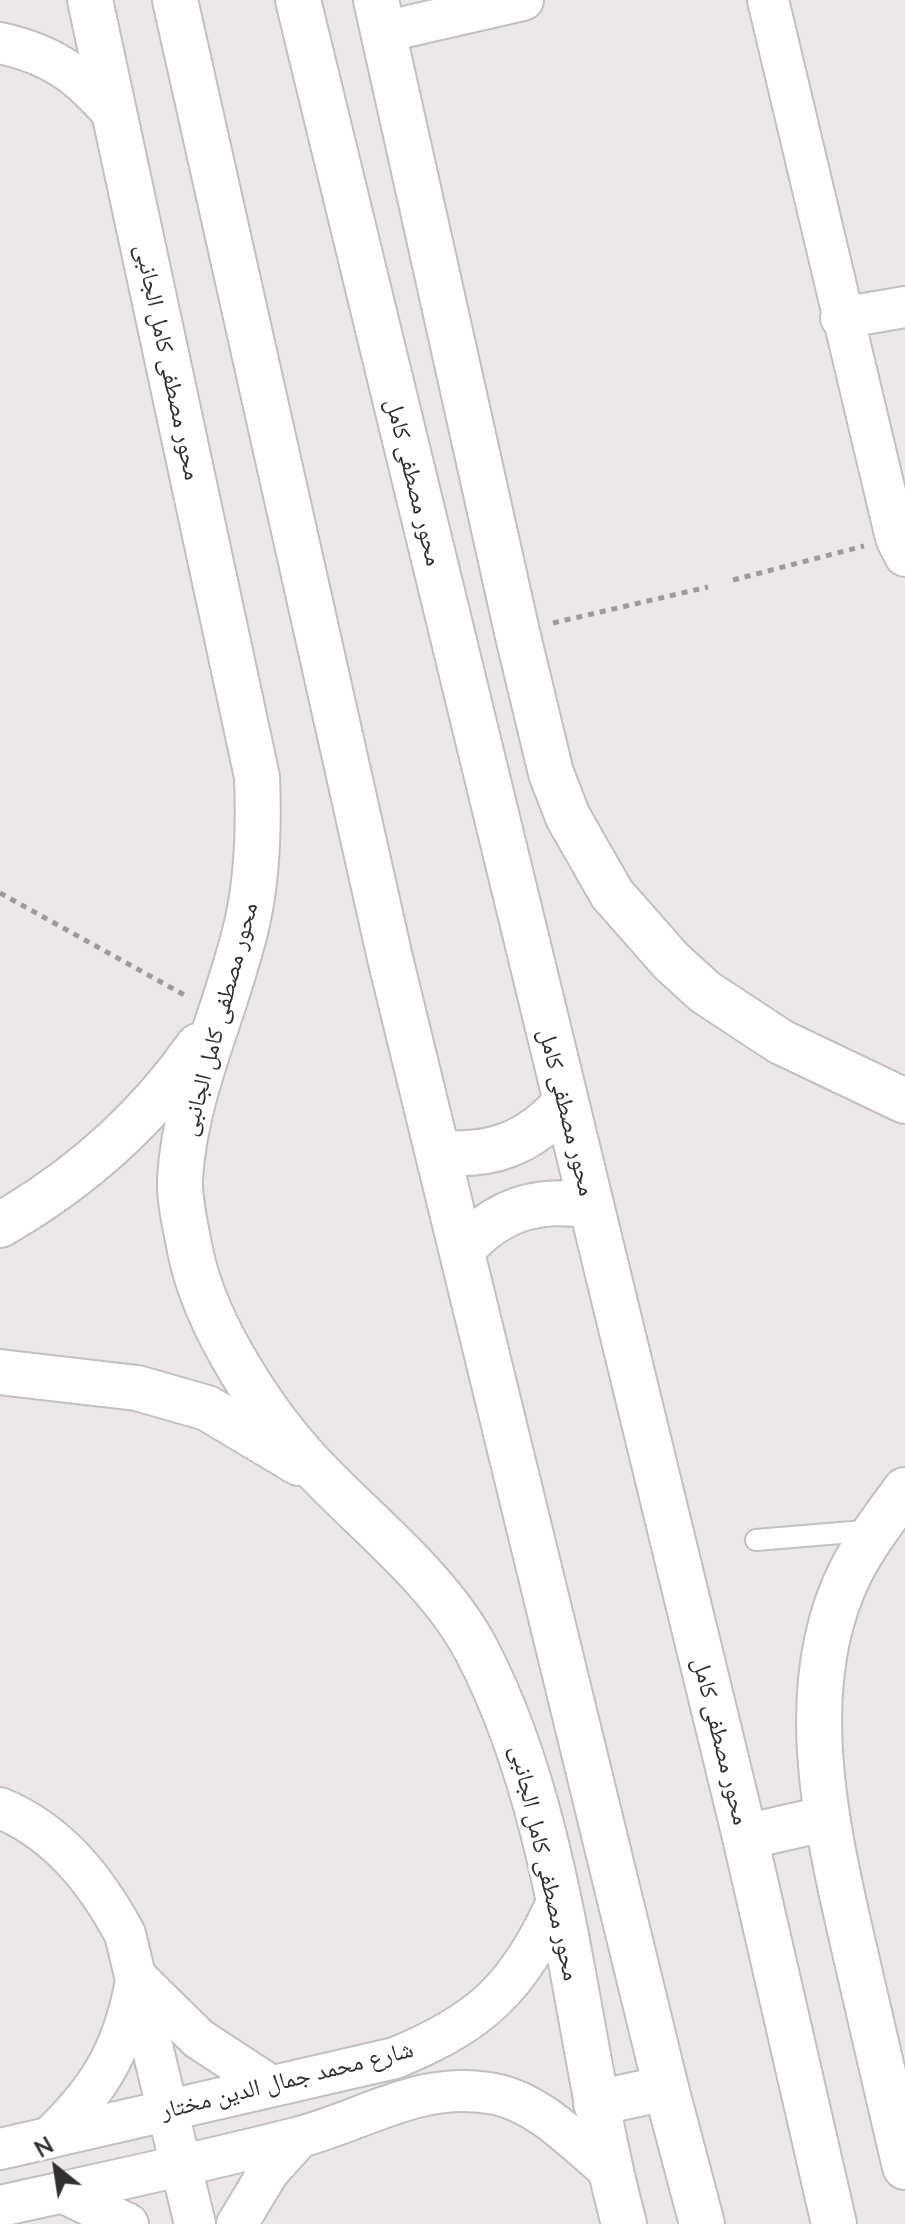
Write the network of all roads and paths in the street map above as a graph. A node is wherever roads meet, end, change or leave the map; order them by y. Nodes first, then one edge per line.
1 (90, 0) edge
2 (175, 0) edge
3 (298, 0) edge
4 (523, 0) edge
5 (768, 0) edge
6 (379, 16) edge
7 (0, 43) edge
8 (115, 116) junction
9 (905, 307) edge
10 (841, 318) junction
11 (900, 547) edge
12 (733, 580) dead end
13 (708, 587) dead end
14 (517, 632) junction
15 (0, 893) edge
16 (220, 1014) junction
17 (565, 1103) junction
18 (900, 1103) edge
19 (439, 1152) junction
20 (590, 1206) junction
21 (0, 1225) edge
22 (464, 1248) junction
23 (0, 1372) edge
24 (321, 1476) junction
25 (905, 1490) edge
26 (876, 1530) junction
27 (756, 1540) dead end
28 (0, 1808) edge
29 (824, 1819) junction
30 (745, 1837) junction
31 (557, 1902) junction
32 (137, 1978) junction
33 (271, 2086) junction
34 (666, 2088) junction
35 (596, 2103) junction
36 (168, 2110) junction
37 (300, 2137) junction
38 (49, 2138) junction
39 (0, 2149) edge
40 (181, 2165) junction
41 (905, 2167) edge
42 (610, 2171) junction
43 (62, 2192) junction
44 (0, 2206) edge
45 (128, 2224) edge
46 (195, 2224) edge
47 (237, 2224) edge
48 (624, 2224) edge
49 (702, 2224) edge
50 (834, 2224) edge

1 - 8 main road, محور مصطفى كامل الجانبى
2 - 19 main road
3 - 17 main road, محور مصطفى كامل
4 - 6 street
5 - 10 street
6 - 14 main road
7 - 8 street
8 - 16 main road, محور مصطفى كامل الجانبى
9 - 10 street
10 - 11 street
11 - 12 path
13 - 14 path
14 - 18 main road
15 - 16 path
16 - 21 main road
16 - 24 main road, محور مصطفى كامل الجانبى
17 - 19 main road
17 - 20 main road, محور مصطفى كامل
19 - 22 main road
20 - 22 main road
20 - 30 main road, محور مصطفى كامل
22 - 34 main road
23 - 24 main road
24 - 31 main road, محور مصطفى كامل الجانبى
25 - 26 main road
26 - 27 lane
26 - 29 main road
28 - 32 street
29 - 30 main road
29 - 41 main road
30 - 50 main road, محور مصطفى كامل
31 - 33 street, شارع محمد جمال الدين مختار
31 - 35 main road, محور مصطفى كامل الجانبى
32 - 33 street
32 - 36 street
32 - 38 street
33 - 36 street, شارع محمد جمال الدين مختار
34 - 35 main road
34 - 49 main road
35 - 42 main road, محور مصطفى كامل الجانبى
36 - 38 street, شارع محمد جمال الدين مختار
36 - 40 street
37 - 40 street, شارع محمد جمال الدين مختار
37 - 42 street, شارع محمد جمال الدين مختار
37 - 47 street
38 - 39 street, شارع محمد جمال الدين مختار
40 - 43 street, شارع محمد جمال الدين مختار
40 - 46 street
42 - 48 main road, محور مصطفى كامل الجانبى
43 - 44 street, شارع محمد جمال الدين مختار
43 - 45 street

